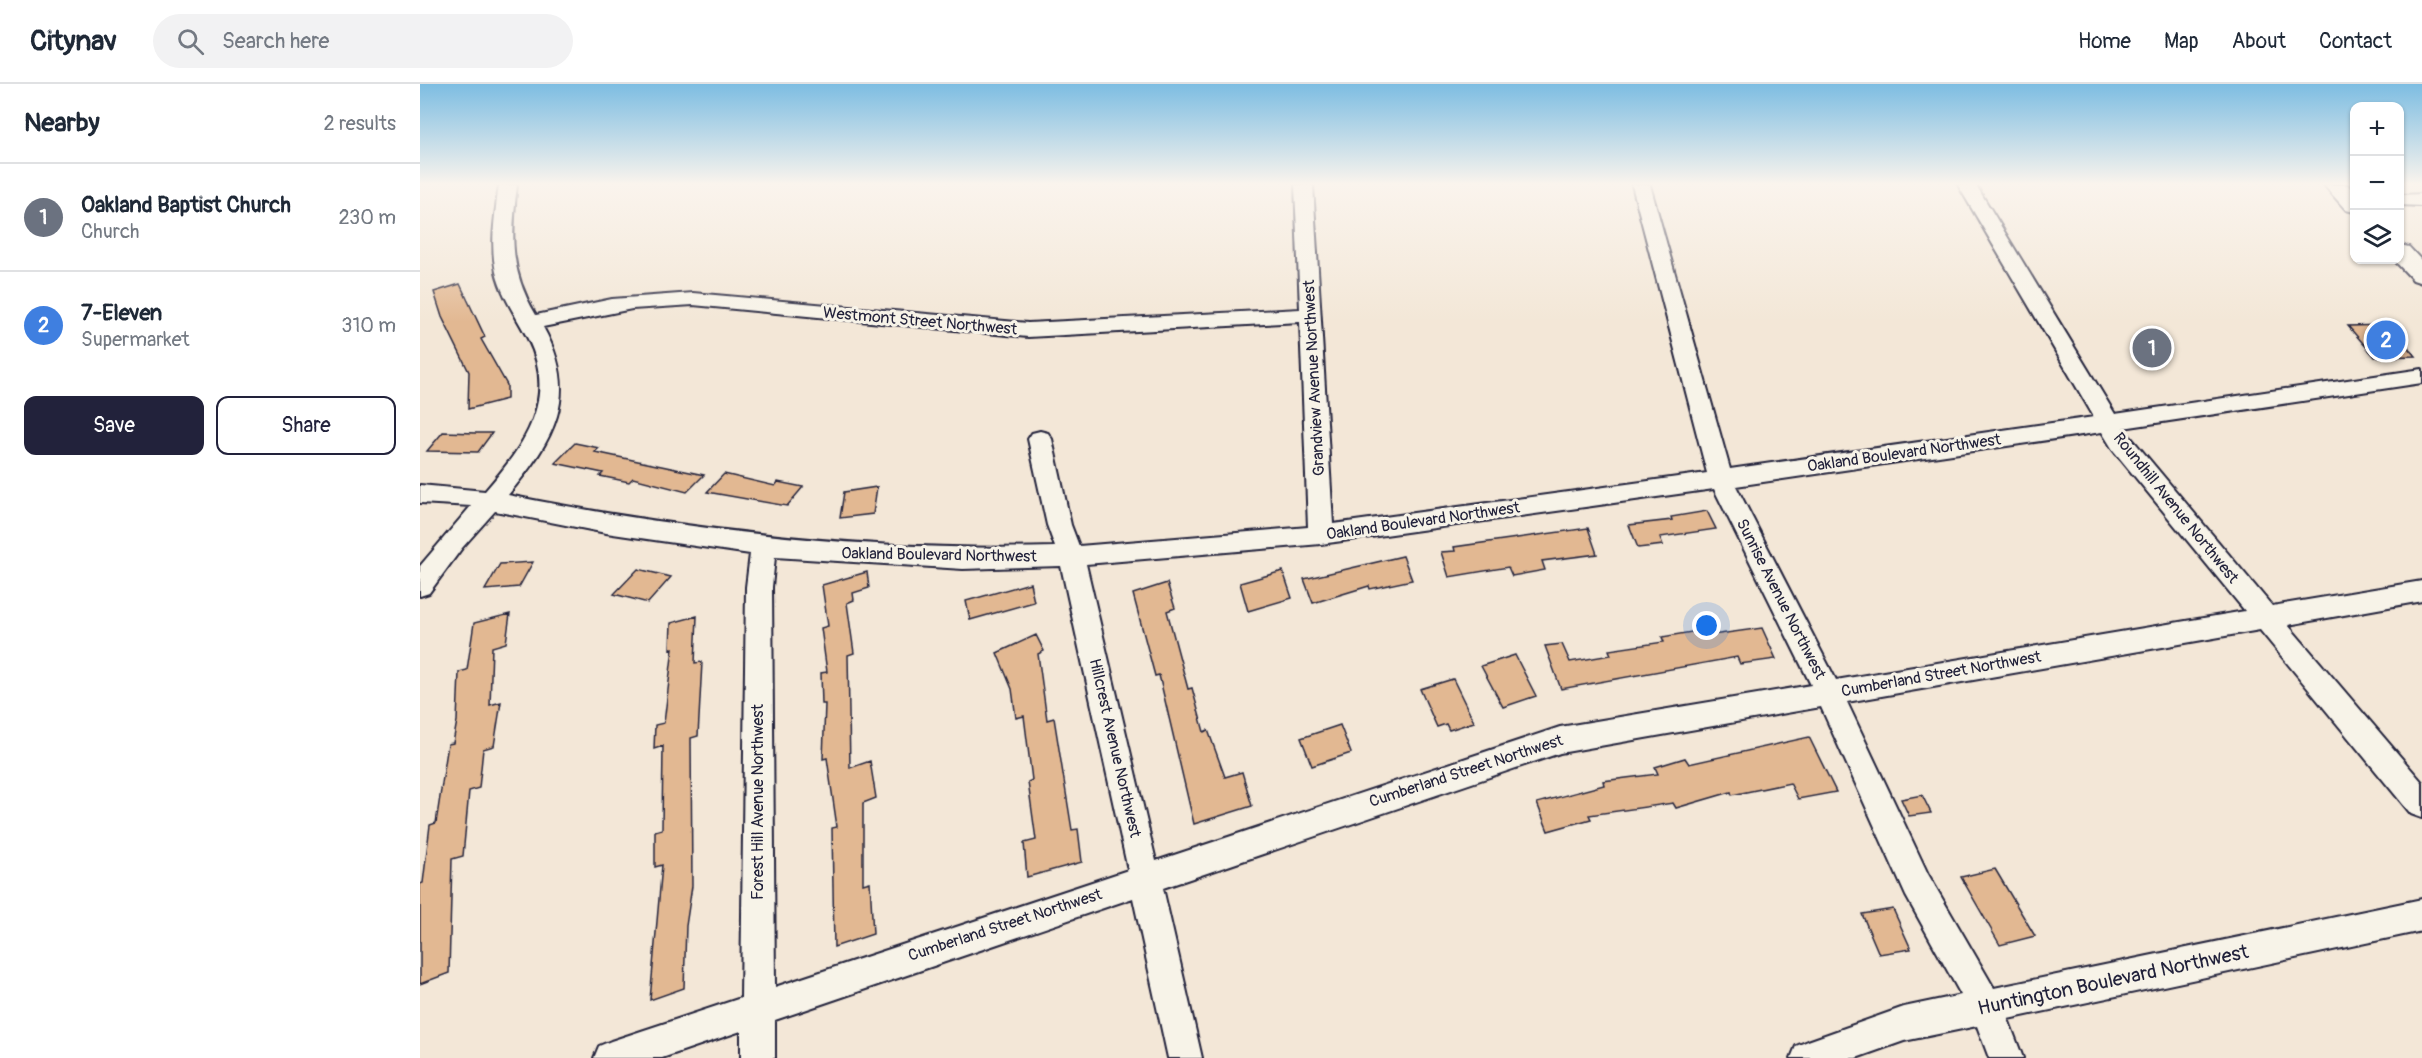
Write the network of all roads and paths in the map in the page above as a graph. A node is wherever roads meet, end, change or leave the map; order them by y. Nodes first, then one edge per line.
1 (502, 230) edge
2 (1307, 230) edge
3 (1653, 230) edge
4 (1994, 230) edge
5 (2404, 256) edge
6 (2422, 274) edge
7 (1311, 315) junction
8 (532, 323) junction
9 (2422, 376) edge
10 (2108, 423) junction
11 (1040, 439) dead end
12 (1721, 479) junction
13 (420, 494) edge
14 (491, 500) junction
15 (1321, 535) junction
16 (764, 546) junction
17 (1071, 556) junction
18 (420, 586) edge
19 (2422, 591) edge
20 (2265, 619) junction
21 (1829, 694) junction
22 (2422, 804) edge
23 (1144, 878) junction
24 (2422, 915) edge
25 (1986, 1006) junction
26 (758, 1008) junction
27 (611, 1058) edge
28 (758, 1058) edge
29 (1185, 1058) edge
30 (1808, 1058) edge
31 (2006, 1058) edge

1 - 8 street
2 - 7 street, Grandview Avenue Northwest
3 - 12 street, Sunrise Avenue Northwest
4 - 10 street, Roundhill Avenue Northwest
5 - 6 main road
7 - 8 street, Westmont Street Northwest
7 - 15 street, Grandview Avenue Northwest
8 - 14 street
9 - 10 street, Oakland Boulevard Northwest
10 - 12 street, Oakland Boulevard Northwest
10 - 20 street, Roundhill Avenue Northwest
11 - 17 street, Hillcrest Avenue Northwest
12 - 15 street, Oakland Boulevard Northwest
12 - 21 street, Sunrise Avenue Northwest
13 - 14 street, Oakland Boulevard Northwest
14 - 16 street, Oakland Boulevard Northwest
14 - 18 street
15 - 17 street, Oakland Boulevard Northwest
16 - 17 street, Oakland Boulevard Northwest
16 - 26 street, Forest Hill Avenue Northwest
17 - 23 street, Hillcrest Avenue Northwest
19 - 20 street, Cumberland Street Northwest
20 - 21 street, Cumberland Street Northwest
20 - 22 street, Roundhill Avenue Northwest
21 - 23 street, Cumberland Street Northwest
21 - 25 street, Sunrise Avenue Northwest
23 - 26 street, Cumberland Street Northwest
23 - 29 street, Hillcrest Avenue Northwest
24 - 25 street, Huntington Boulevard Northwest
25 - 30 street, Huntington Boulevard Northwest
25 - 31 street, Sunrise Avenue Northwest
26 - 27 street, Cumberland Street Northwest
26 - 28 street, Forest Hill Avenue Northwest

